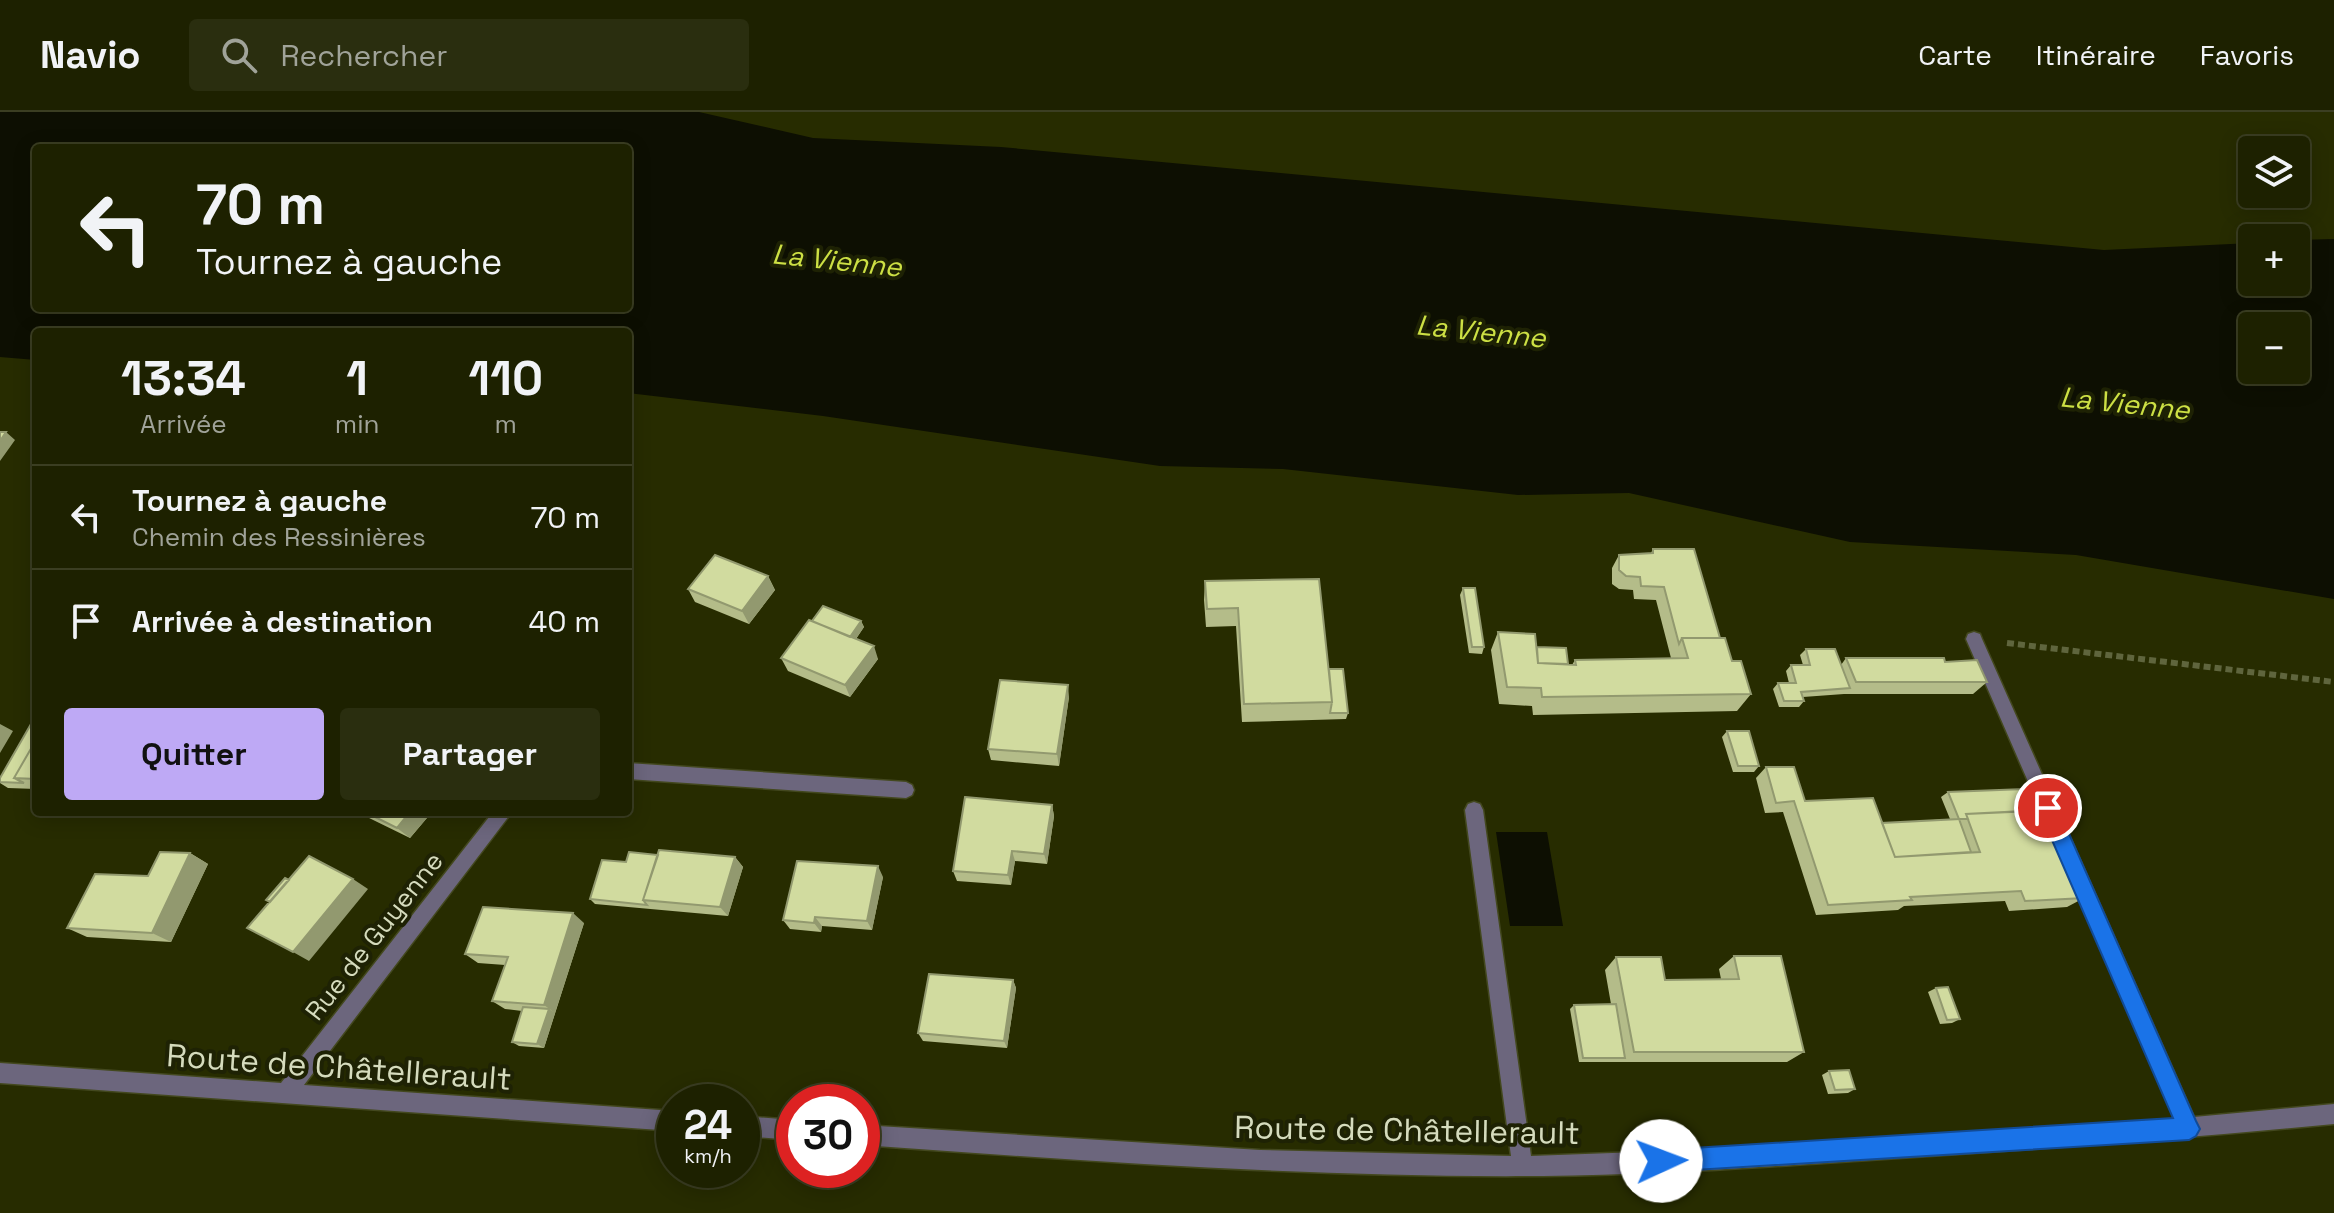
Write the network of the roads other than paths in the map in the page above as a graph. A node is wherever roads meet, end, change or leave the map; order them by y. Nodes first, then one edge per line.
1 (1974, 639) road end
2 (632, 771) edge
3 (906, 790) dead end
4 (1474, 810) dead end
5 (500, 816) edge
6 (0, 1073) edge
7 (286, 1093) junction
8 (2334, 1114) edge
9 (656, 1120) edge
10 (2189, 1129) junction
11 (880, 1136) edge
12 (1522, 1165) junction

1 - 10 street
2 - 3 street
4 - 12 street
5 - 7 street, Rue de Guyenne
6 - 7 street, Route de Châtellerault
7 - 9 street, Route de Châtellerault
8 - 10 street, Route de Châtellerault
10 - 12 street, Route de Châtellerault
11 - 12 street, Route de Châtellerault

